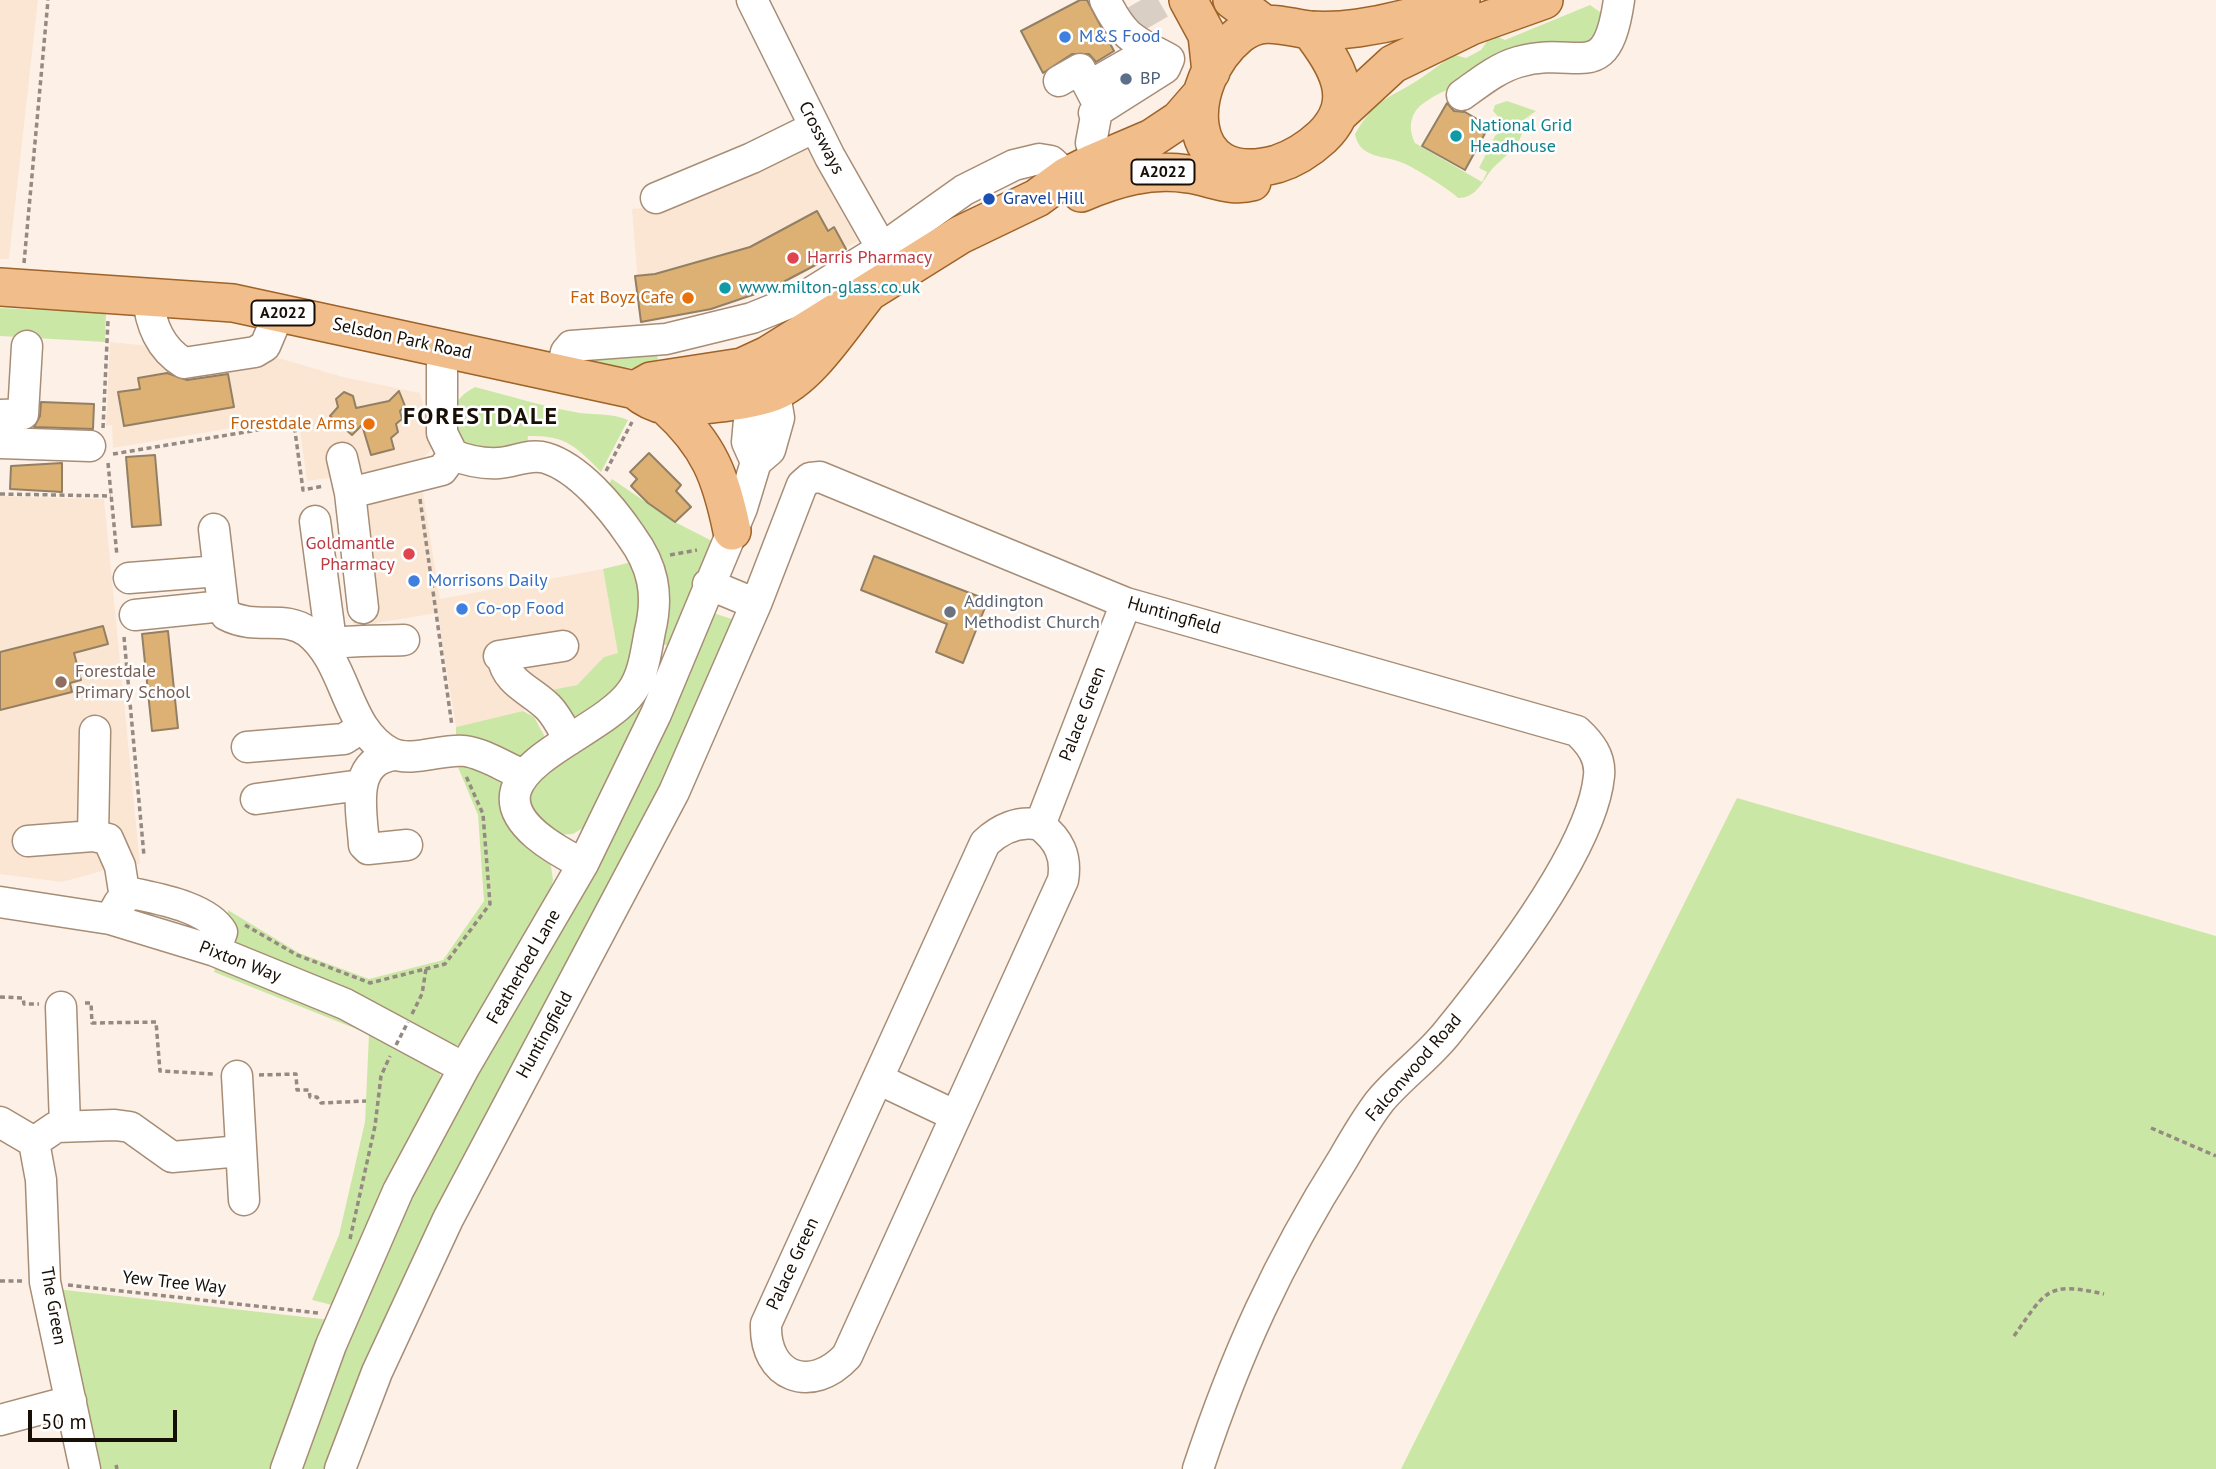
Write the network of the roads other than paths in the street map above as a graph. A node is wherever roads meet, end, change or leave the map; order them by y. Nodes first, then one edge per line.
1 (752, 0) edge
2 (1105, 0) edge
3 (1188, 0) tunnel mouth
4 (1232, 0) edge
5 (1544, 0) edge
6 (1619, 0) edge
7 (1452, 2) edge
8 (1263, 23) junction
9 (1310, 30) junction
10 (1154, 49) junction
11 (1205, 84) junction
12 (1087, 90) junction
13 (1462, 96) dead end
14 (1341, 112) junction
15 (815, 127) junction
16 (1286, 161) junction
17 (1082, 169) junction
18 (656, 198) dead end
19 (1037, 198) junction
20 (882, 271) junction
21 (0, 287) edge
22 (148, 298) junction
23 (279, 313) junction
24 (27, 346) dead end
25 (442, 348) junction
26 (561, 373) junction
27 (758, 378) junction
28 (646, 404) junction
29 (0, 415) edge
30 (0, 443) edge
31 (99, 450) road end
32 (453, 455) junction
33 (315, 521) dead end
34 (214, 529) dead end
35 (729, 538) junction
36 (219, 571) junction
37 (129, 578) dead end
38 (708, 584) junction
39 (1126, 603) junction
40 (756, 604) junction
41 (223, 606) junction
42 (363, 608) dead end
43 (135, 615) dead end
44 (404, 640) dead end
45 (326, 644) junction
46 (563, 646) dead end
47 (363, 727) junction
48 (95, 731) dead end
49 (569, 740) junction
50 (247, 747) dead end
51 (1594, 749) joint
52 (394, 755) junction
53 (524, 775) junction
54 (360, 785) junction
55 (256, 799) dead end
56 (1040, 825) junction
57 (93, 836) junction
58 (28, 841) dead end
59 (408, 845) dead end
60 (583, 864) junction
61 (0, 902) edge
62 (118, 909) junction
63 (215, 951) junction
64 (60, 1005) road end
65 (464, 1068) junction
66 (237, 1076) road end
67 (878, 1079) junction
68 (956, 1116) junction
69 (0, 1122) edge
70 (65, 1126) junction
71 (34, 1142) junction
72 (242, 1151) junction
73 (244, 1200) dead end
74 (71, 1401) junction
75 (0, 1420) edge
76 (85, 1469) edge
77 (286, 1469) edge
78 (340, 1469) edge
79 (1198, 1469) edge

1 - 15 street, Crossways
2 - 10 street
3 - 11 main road
4 - 8 main road
5 - 14 main road
6 - 13 street
7 - 9 main road
8 - 9 main road
8 - 11 main road
9 - 14 main road
10 - 11 street
10 - 12 street
10 - 12 street
11 - 16 main road
11 - 17 main road, Selsdon Park Road / A2022
12 - 17 street
14 - 16 main road
15 - 18 street
15 - 20 street, Crossways
16 - 19 main road, Selsdon Park Road / A2022
17 - 19 main road, Selsdon Park Road / A2022
17 - 20 street
19 - 20 main road, Selsdon Park Road / A2022
20 - 26 street
20 - 27 main road, Selsdon Park Road / A2022
21 - 22 main road, Selsdon Park Road / A2022
22 - 23 main road, Selsdon Park Road / A2022
22 - 23 street
23 - 25 main road, Selsdon Park Road / A2022
24 - 29 street
25 - 26 main road, Selsdon Park Road / A2022
25 - 32 street
26 - 28 main road, Selsdon Park Road / A2022
27 - 28 main road, Selsdon Park Road / A2022
27 - 35 street, Featherbed Lane
28 - 35 main road
30 - 31 street
32 - 42 street
32 - 49 street
33 - 45 street
34 - 36 street
35 - 38 street, Featherbed Lane
36 - 37 street
36 - 41 street
38 - 40 street
38 - 60 street, Featherbed Lane
39 - 40 street, Huntingfield
39 - 51 street, Huntingfield
39 - 56 street, Palace Green
40 - 78 street, Huntingfield
41 - 43 street
41 - 45 street
44 - 45 street
45 - 47 street
46 - 49 street
47 - 50 street
47 - 52 street
48 - 57 street
49 - 53 street
51 - 79 street, Falconwood Road
52 - 53 street
52 - 54 street
53 - 60 street
54 - 55 street
54 - 59 street
56 - 67 street, Palace Green
56 - 68 street, Palace Green
57 - 58 street
57 - 62 street
60 - 65 street, Featherbed Lane
61 - 62 street, Pixton Way
62 - 63 street, Pixton Way
62 - 63 street
63 - 65 street, Pixton Way
64 - 70 street
65 - 77 street, Featherbed Lane
66 - 72 street
67 - 68 street
67 - 68 street, Palace Green
69 - 71 street
70 - 71 street
70 - 72 street
71 - 74 street, The Green
72 - 73 street
74 - 75 street
74 - 76 street, The Green

